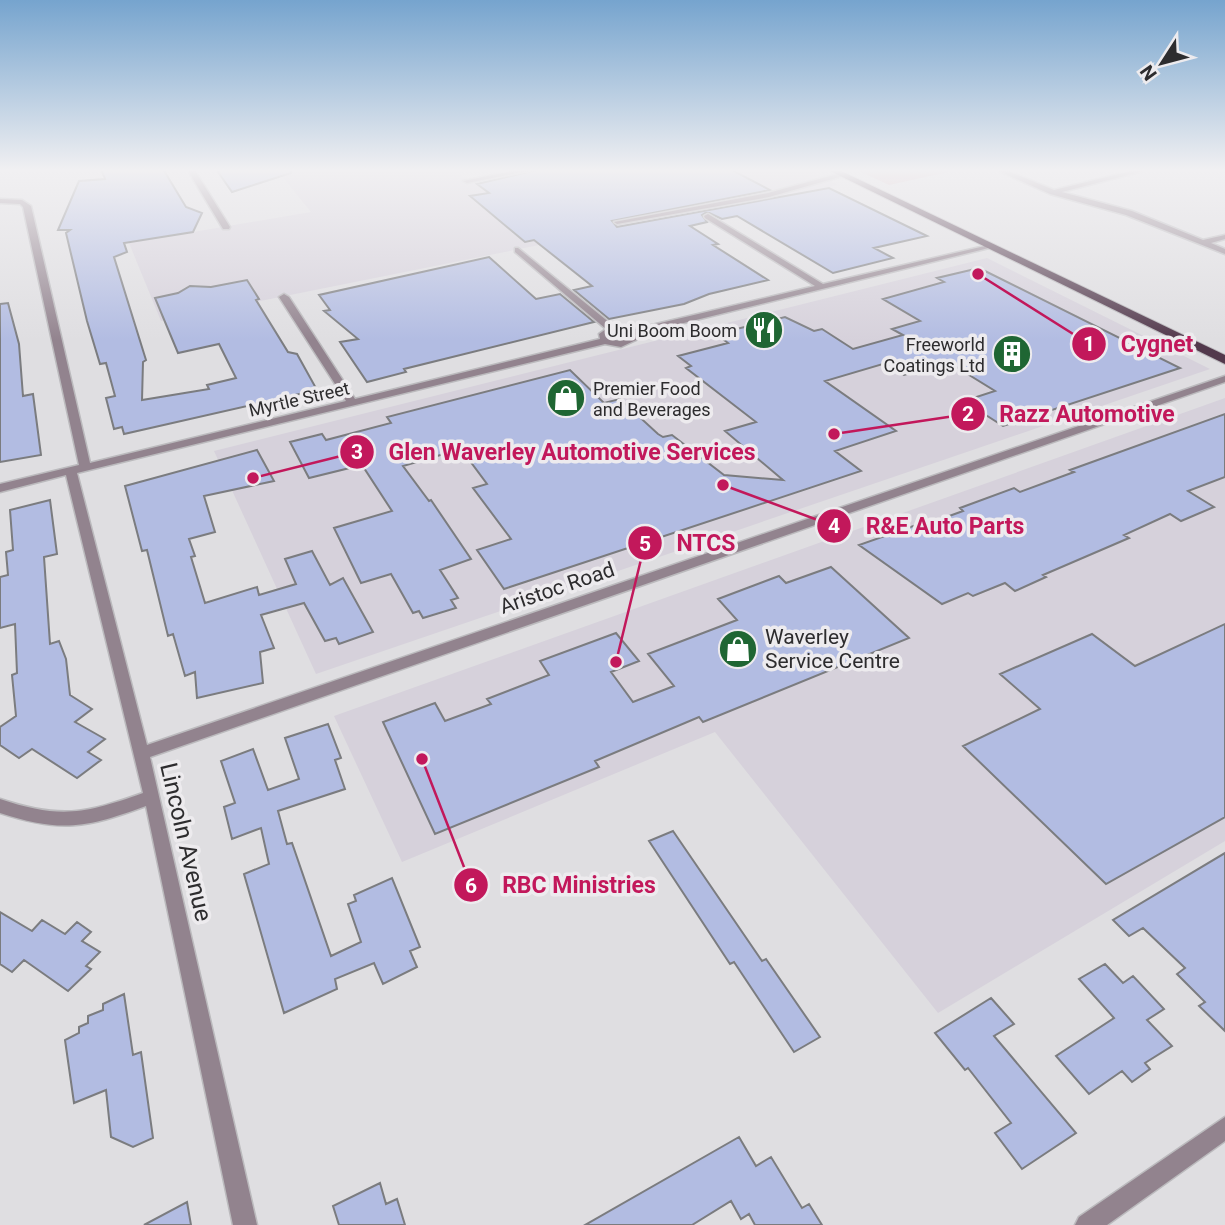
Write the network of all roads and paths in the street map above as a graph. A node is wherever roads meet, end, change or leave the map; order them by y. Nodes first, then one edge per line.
1 (31, 226) edge
2 (225, 226) edge
3 (724, 226) edge
4 (946, 226) edge
5 (1161, 226) edge
6 (228, 231) dead end
7 (1225, 237) edge
8 (1203, 243) junction
9 (989, 247) junction
10 (519, 250) dead end
11 (1225, 252) edge
12 (822, 287) junction
13 (284, 297) dead end
14 (613, 330) junction
15 (631, 334) junction
16 (605, 341) junction
17 (1225, 360) edge
18 (1225, 379) edge
19 (353, 404) junction
20 (78, 470) junction
21 (0, 488) edge
22 (141, 754) junction
23 (152, 797) junction
24 (0, 806) edge
25 (1225, 1128) edge
26 (245, 1225) edge
27 (1087, 1225) edge

1 - 20 street, Lincoln Avenue
2 - 6 street
3 - 12 street
4 - 9 main road
5 - 8 street
7 - 8 street
8 - 11 street
9 - 12 street
9 - 17 main road
10 - 14 street
12 - 15 street
13 - 19 street
14 - 15 street
14 - 16 street
15 - 16 street, Myrtle Street
16 - 19 street, Myrtle Street
18 - 22 street, Aristoc Road
19 - 20 street, Myrtle Street
20 - 21 street, Myrtle Street
20 - 22 street, Lincoln Avenue
22 - 23 street, Lincoln Avenue
23 - 24 street
23 - 26 street, Lincoln Avenue
25 - 27 street

